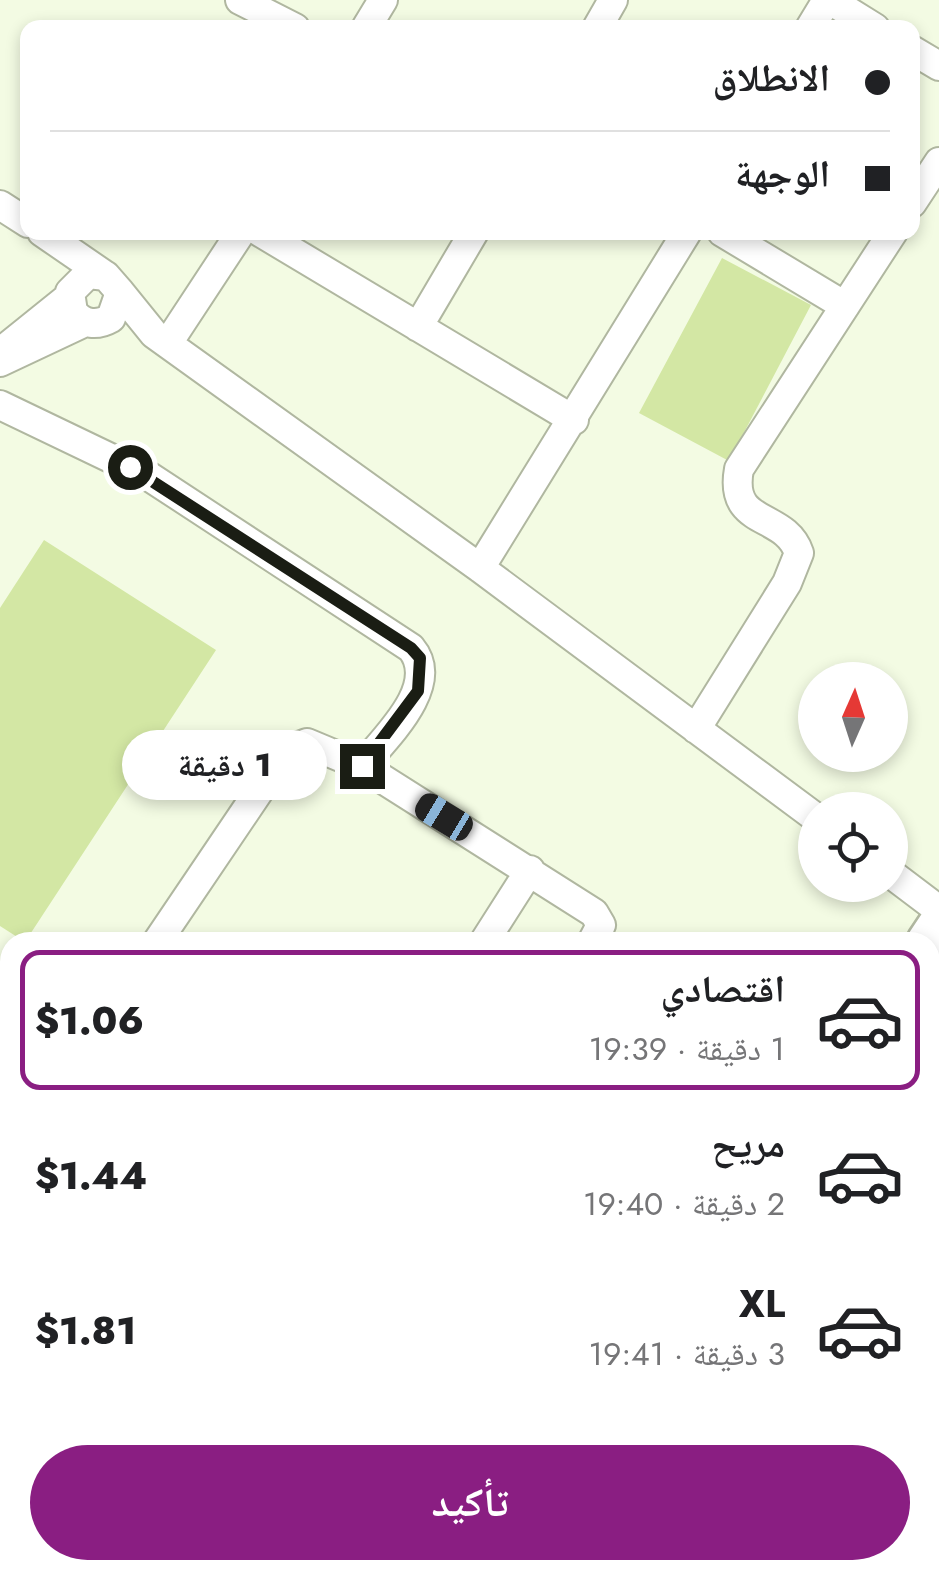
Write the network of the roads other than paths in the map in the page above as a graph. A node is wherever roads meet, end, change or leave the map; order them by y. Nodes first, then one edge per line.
1 (240, 0) edge
2 (828, 0) edge
3 (279, 20) edge
4 (862, 20) edge
5 (939, 162) edge
6 (920, 191) edge
7 (53, 240) edge
8 (236, 240) edge
9 (273, 240) edge
10 (469, 240) edge
11 (682, 240) edge
12 (735, 240) edge
13 (888, 240) edge
14 (113, 284) junction
15 (70, 295) junction
16 (846, 306) junction
17 (94, 323) junction
18 (418, 327) junction
19 (161, 339) junction
20 (0, 354) edge
21 (0, 362) edge
22 (0, 405) edge
23 (574, 420) junction
24 (480, 568) junction
25 (696, 729) junction
26 (362, 766) junction
27 (798, 805) edge
28 (530, 870) junction
29 (908, 887) edge
30 (939, 910) edge
31 (165, 932) edge
32 (490, 932) edge
33 (595, 932) edge

1 - 3 street
2 - 4 street
5 - 6 street
7 - 14 street
7 - 15 street
8 - 19 street
9 - 18 street
10 - 18 street
11 - 23 street
12 - 16 street
13 - 16 street
14 - 15 street
14 - 17 street
14 - 19 street
15 - 17 street
15 - 20 street
16 - 25 street
17 - 19 street
17 - 21 street
18 - 23 street
19 - 24 street
22 - 26 street
23 - 24 street
24 - 25 street
25 - 27 street
26 - 28 street
26 - 31 street
28 - 32 street
28 - 33 street
29 - 30 street

